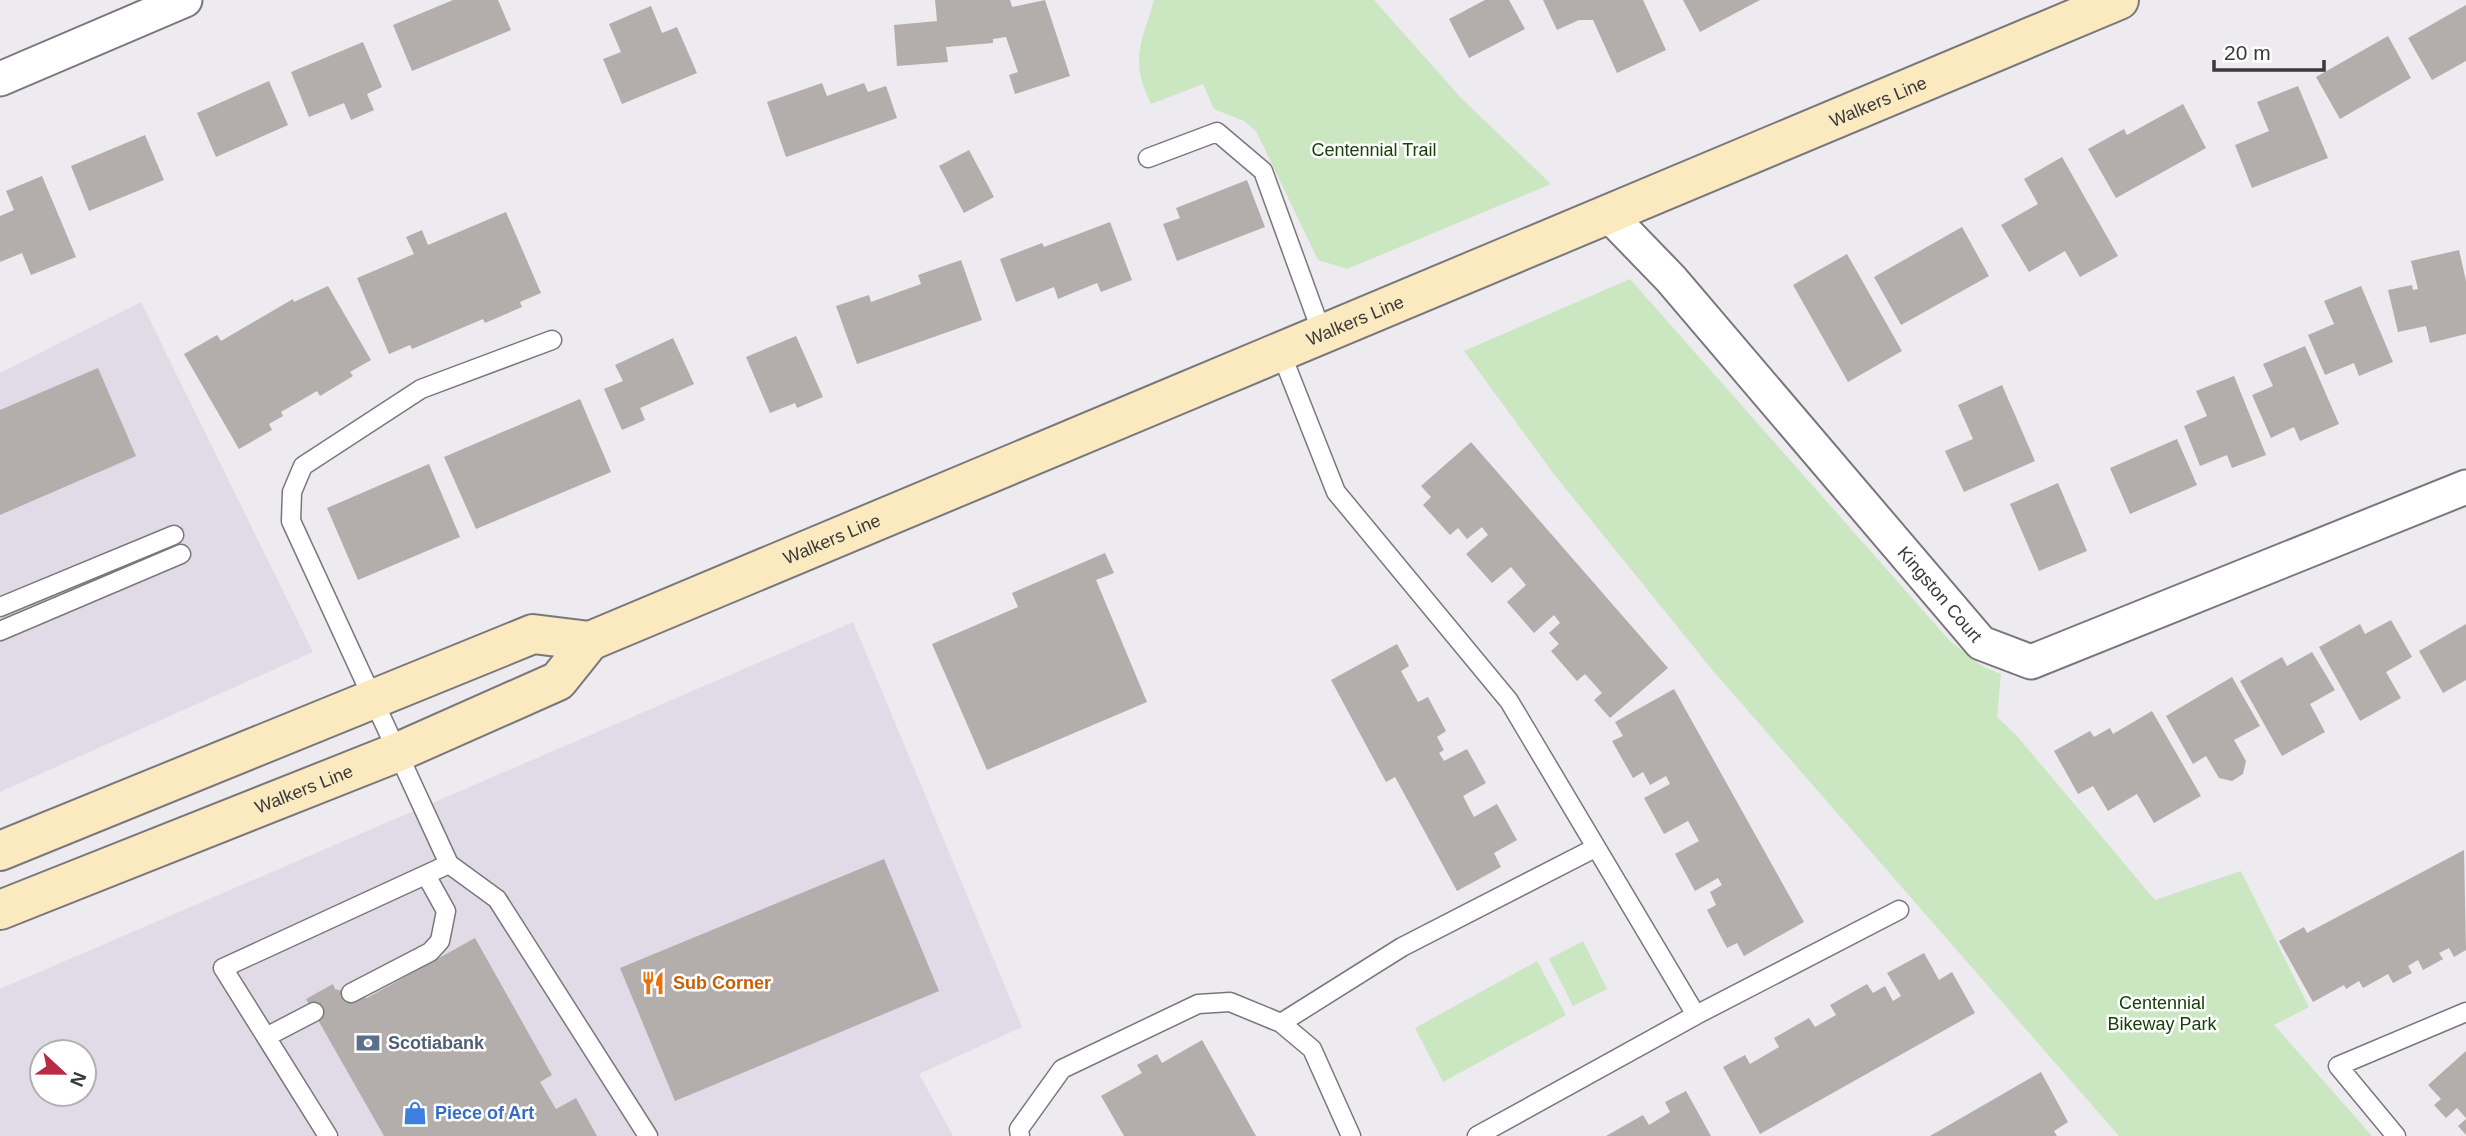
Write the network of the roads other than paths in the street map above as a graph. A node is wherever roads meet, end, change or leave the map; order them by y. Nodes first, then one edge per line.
1 (186, 0) edge
2 (2119, 0) edge
3 (0, 79) edge
4 (1148, 158) dead end
5 (1610, 216) junction
6 (1323, 336) junction
7 (552, 340) dead end
8 (1281, 353) junction
9 (2466, 486) edge
10 (174, 535) dead end
11 (181, 554) dead end
12 (0, 607) edge
13 (0, 631) edge
14 (590, 641) junction
15 (374, 700) junction
16 (398, 752) junction
17 (1595, 848) junction
18 (0, 850) edge
19 (449, 864) junction
20 (426, 875) junction
21 (1899, 909) dead end
22 (0, 910) edge
23 (351, 993) dead end
24 (314, 1012) dead end
25 (2466, 1012) edge
26 (1696, 1015) junction
27 (1281, 1023) junction
28 (266, 1037) junction
29 (328, 1136) edge
30 (648, 1136) edge
31 (1020, 1136) edge
32 (1351, 1136) edge
33 (1477, 1136) edge
34 (2396, 1136) edge

1 - 3 street
2 - 5 main road, Walkers Line
4 - 6 lane
5 - 6 main road, Walkers Line
5 - 9 street, Kingston Court
6 - 8 main road, Walkers Line
7 - 15 lane
8 - 14 main road, Walkers Line
8 - 17 lane
10 - 12 lane
11 - 13 lane
14 - 15 main road, Walkers Line
14 - 16 main road, Walkers Line
15 - 16 lane
15 - 18 main road, Walkers Line
16 - 19 lane
16 - 22 main road, Walkers Line
17 - 26 lane
17 - 27 lane
19 - 20 lane
19 - 30 lane
20 - 23 lane
20 - 28 lane
21 - 26 lane
24 - 28 lane
25 - 34 lane
26 - 33 lane
27 - 31 lane
27 - 32 lane
28 - 29 lane

